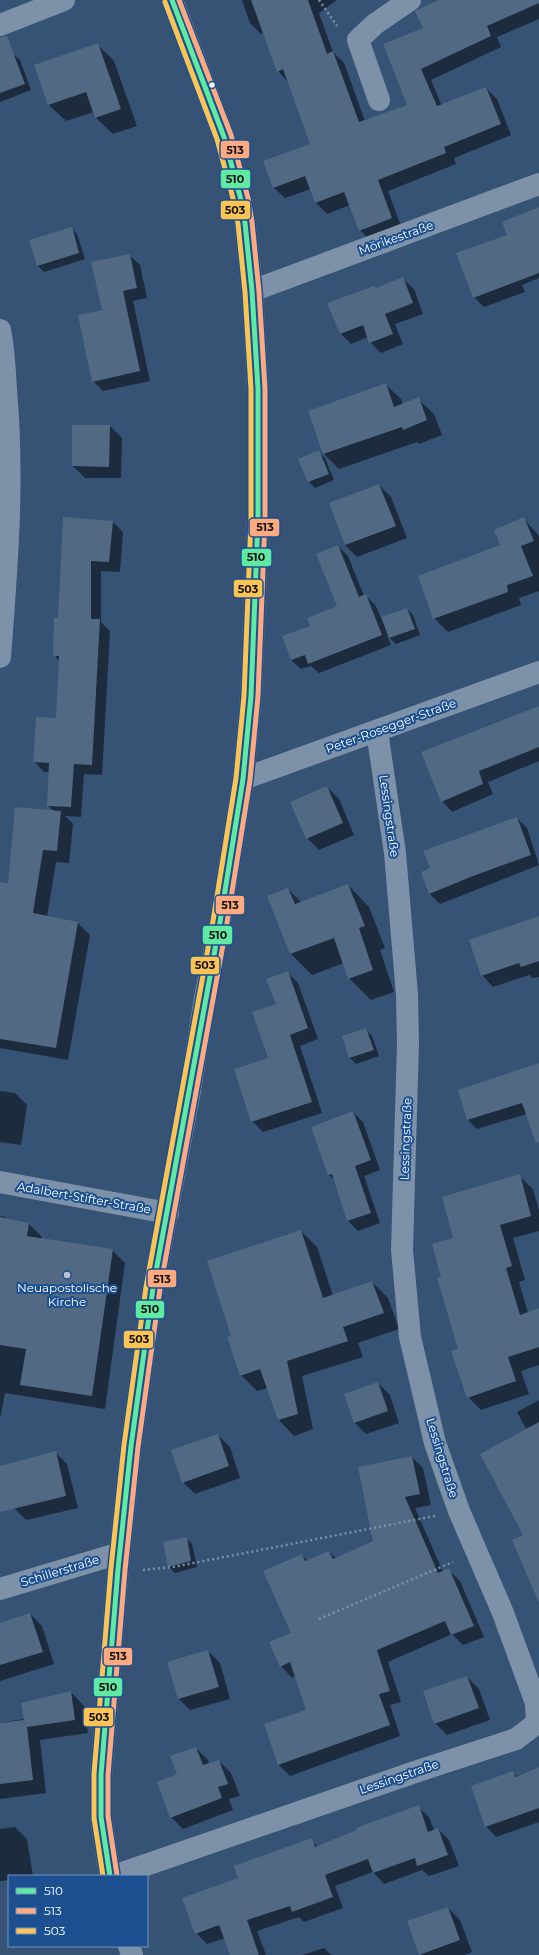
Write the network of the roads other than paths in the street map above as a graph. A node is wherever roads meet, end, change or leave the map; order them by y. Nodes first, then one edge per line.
1 (64, 0) edge
2 (172, 0) edge
3 (410, 0) edge
4 (0, 25) edge
5 (379, 100) dead end
6 (539, 184) edge
7 (252, 291) junction
8 (0, 330) edge
9 (0, 657) edge
10 (539, 672) edge
11 (377, 731) junction
12 (243, 779) junction
13 (0, 1182) edge
14 (168, 1213) junction
15 (119, 1563) junction
16 (0, 1589) edge
17 (110, 1875) edge
18 (117, 1875) edge

1 - 4 street
2 - 7 street
3 - 5 street
6 - 7 street, Mörikestraße
7 - 12 street
8 - 9 street
10 - 11 street, Peter-Rosegger-Straße
11 - 12 street, Peter-Rosegger-Straße
11 - 18 street, Lessingstraße
12 - 14 street
13 - 14 street, Adalbert-Stifter-Straße
14 - 15 street
15 - 16 street, Schillerstraße
15 - 17 street

